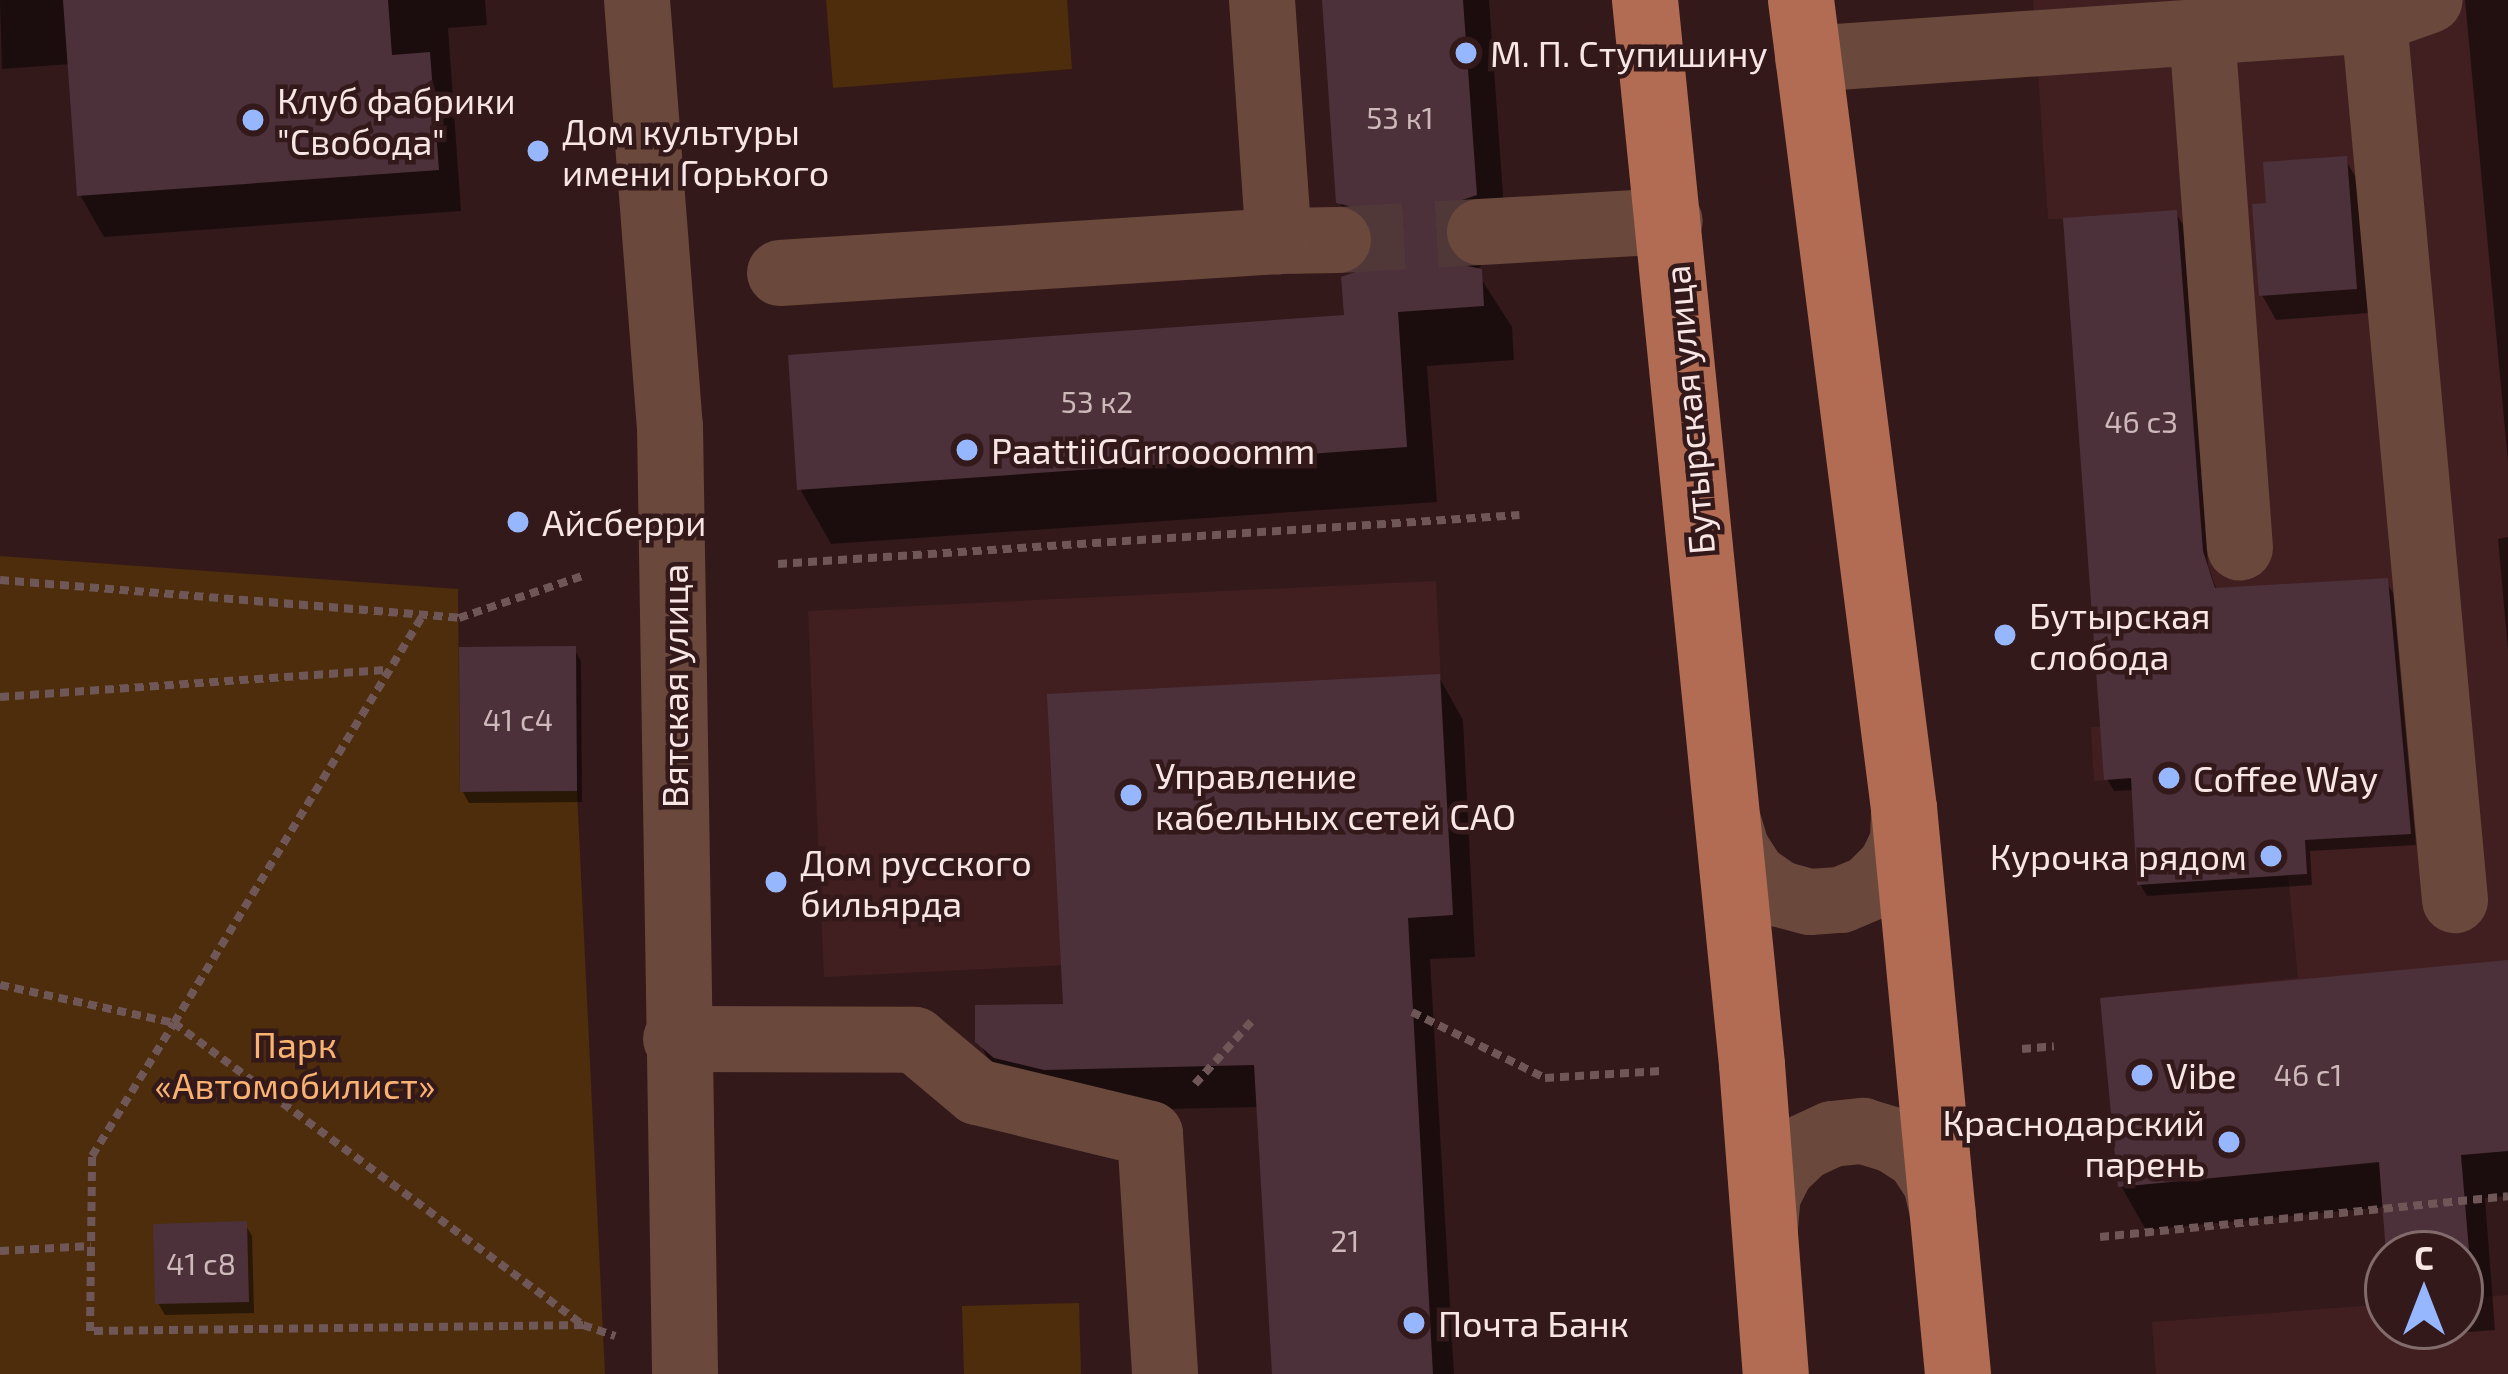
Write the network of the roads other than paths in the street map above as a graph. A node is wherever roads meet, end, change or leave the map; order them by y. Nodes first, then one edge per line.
1 (637, 0) edge
2 (1262, 0) edge
3 (1645, 0) edge
4 (2402, 10) edge
5 (1804, 29) edge
6 (2202, 32) junction
7 (1670, 221) junction
8 (1480, 232) tunnel mouth
9 (780, 273) dead end
10 (2240, 548) dead end
11 (1904, 808) junction
12 (1728, 821) junction
13 (2455, 900) dead end
14 (676, 1039) junction
15 (1943, 1213) junction
16 (1765, 1227) junction
17 (685, 1374) edge
18 (1165, 1374) edge
19 (1776, 1374) edge
20 (1958, 1374) edge

1 - 14 street, Вятская улица
2 - 9 street
3 - 7 main road, Бутырская улица
4 - 6 street
4 - 13 street
5 - 6 street
5 - 11 main road, Бутырская улица
6 - 10 street
7 - 8 street
7 - 12 main road, Бутырская улица
11 - 12 street, Бутырская улица
11 - 15 main road, Бутырская улица
12 - 16 main road, Бутырская улица
14 - 17 street, Вятская улица
14 - 18 street
15 - 16 street, Бутырская улица
15 - 20 main road, Бутырская улица
16 - 19 main road, Бутырская улица

